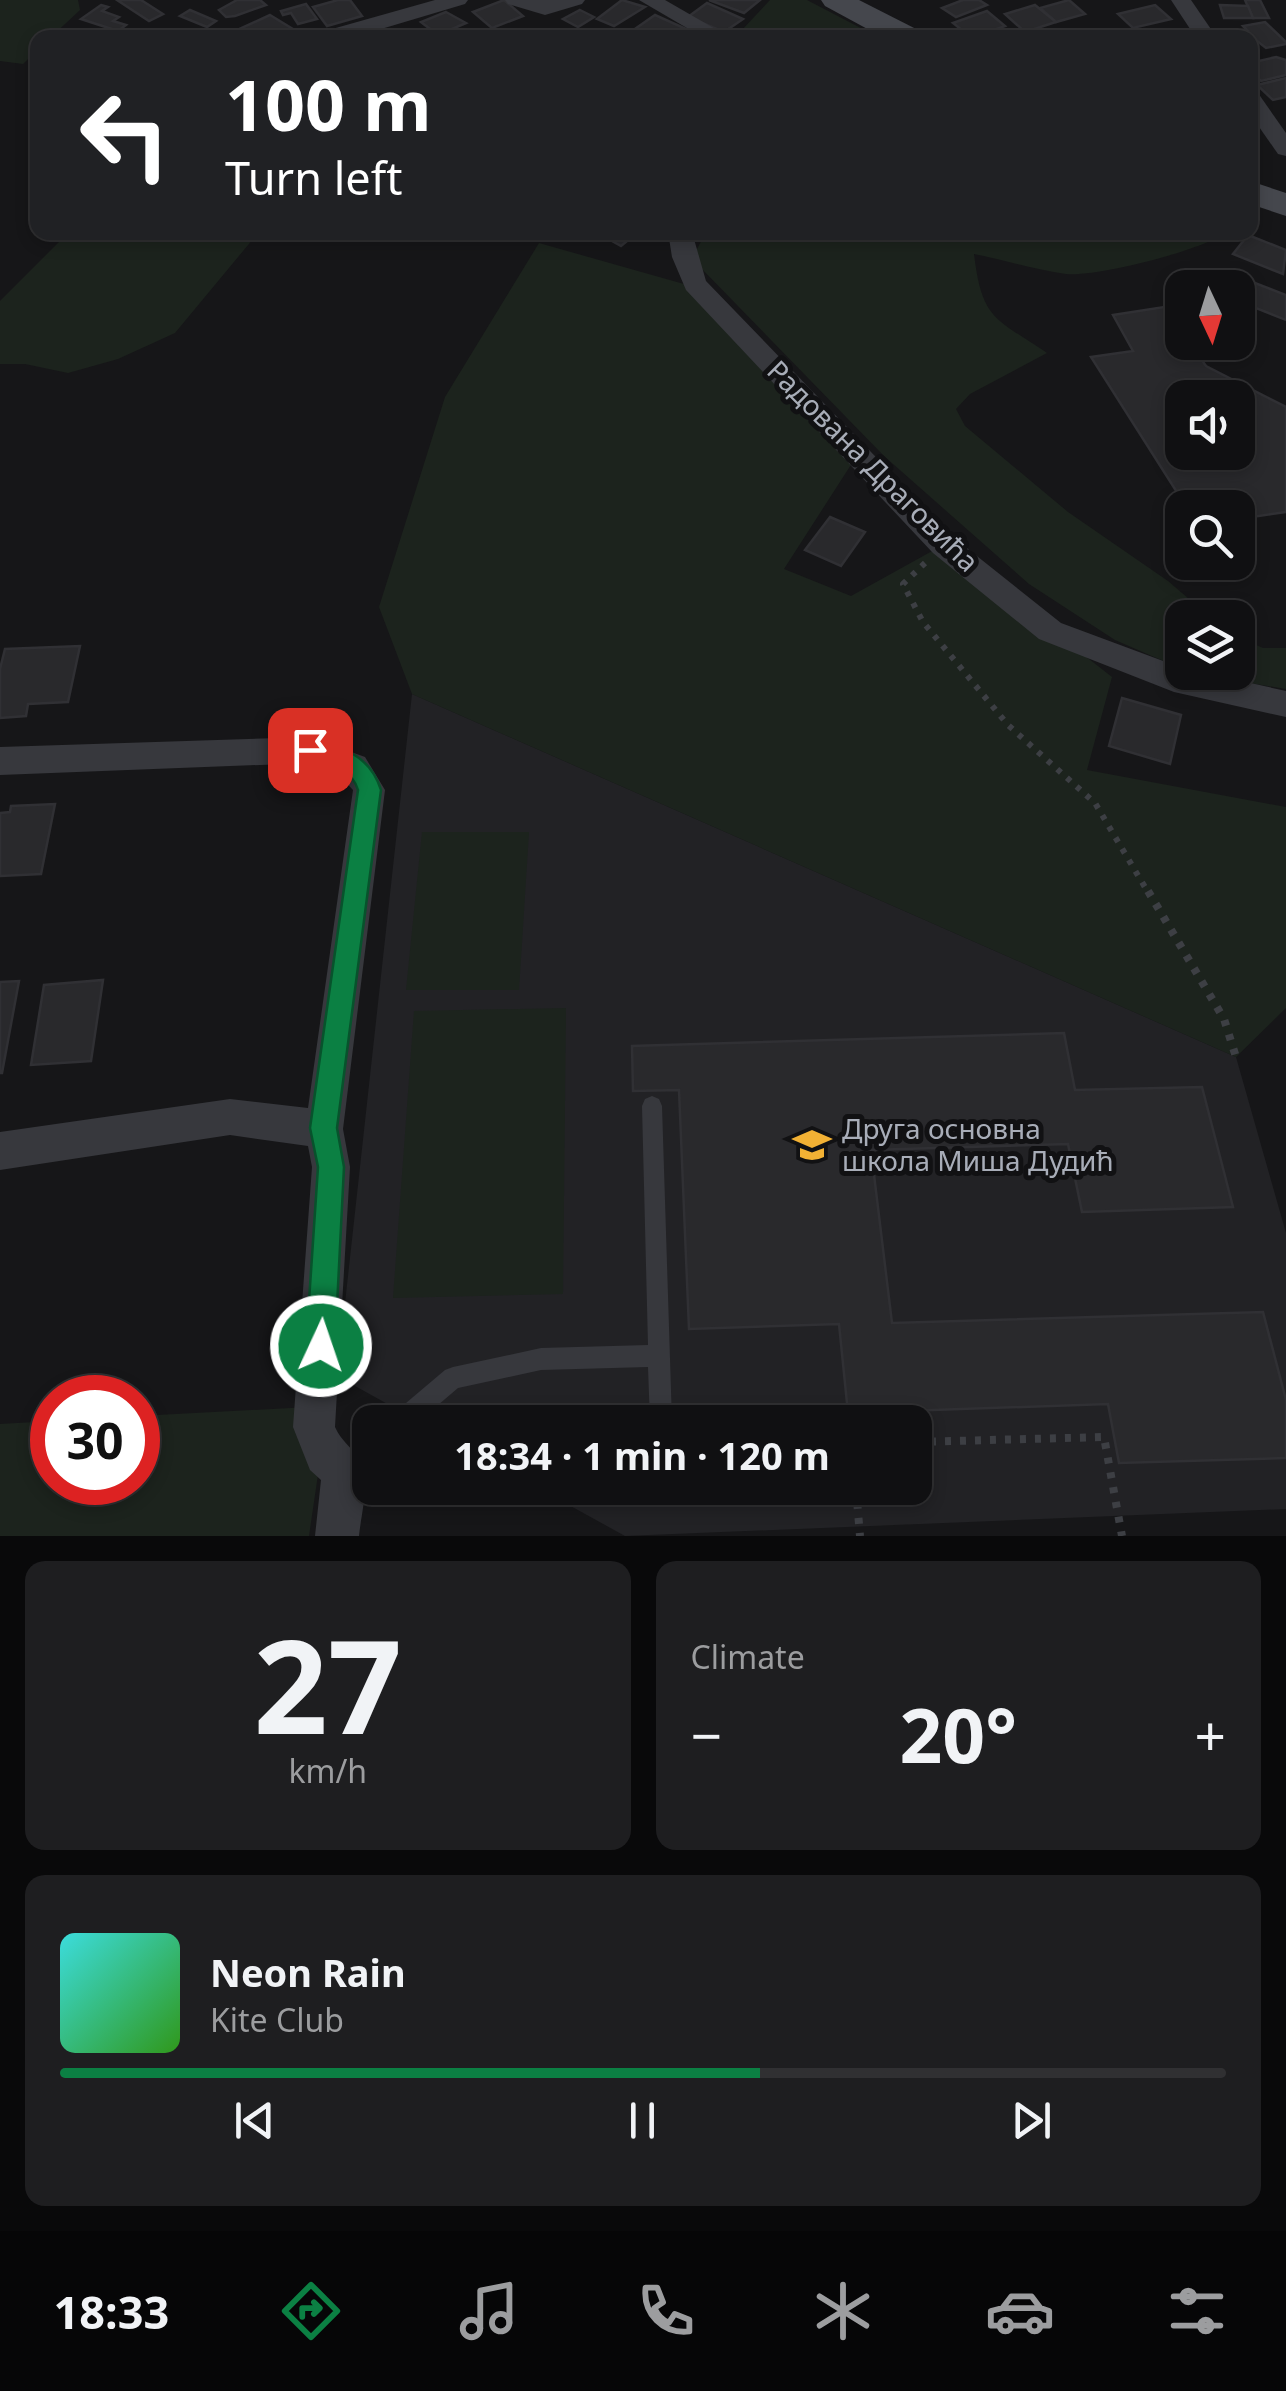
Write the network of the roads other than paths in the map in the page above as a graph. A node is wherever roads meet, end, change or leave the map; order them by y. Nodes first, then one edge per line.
1 (458, 0) edge
2 (516, 0) edge
3 (576, 0) edge
4 (649, 0) edge
5 (836, 0) edge
6 (1182, 0) edge
7 (354, 30) edge
8 (706, 30) edge
9 (894, 30) edge
10 (1202, 30) edge
11 (1258, 109) edge
12 (1286, 149) edge
13 (1258, 195) edge
14 (1286, 205) edge
15 (681, 240) edge
16 (1286, 704) edge
17 (0, 761) edge
18 (652, 1106) dead end
19 (324, 1128) junction
20 (0, 1151) edge
21 (660, 1356) junction
22 (421, 1405) edge
23 (661, 1405) edge
24 (352, 1460) edge
25 (352, 1480) edge
26 (337, 1536) edge

1 - 7 street
2 - 3 street
4 - 8 street
5 - 9 main road
6 - 10 street
11 - 12 street
13 - 14 main road
15 - 16 street, Радована Драговића
17 - 19 street
18 - 21 lane
19 - 20 street
19 - 24 street
21 - 22 lane
21 - 23 lane
25 - 26 street

